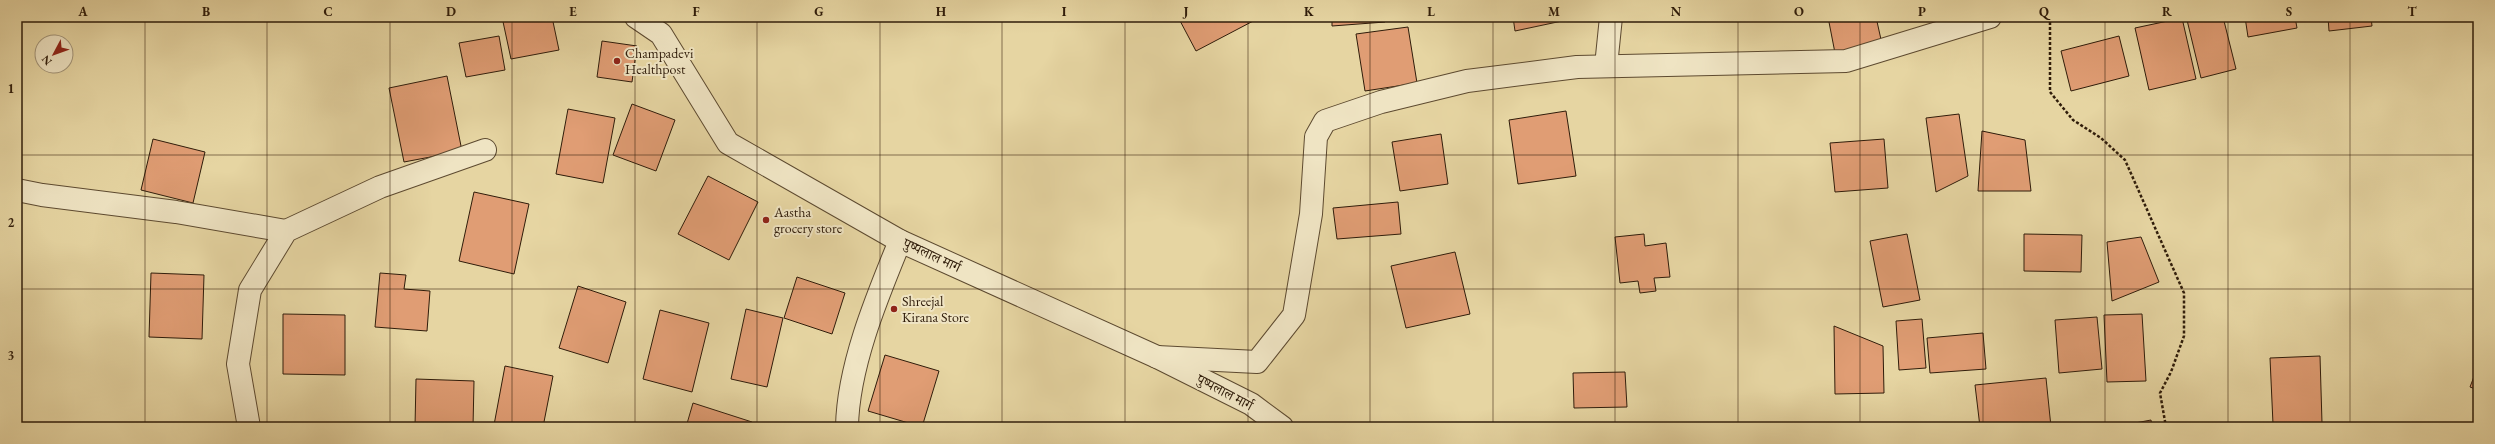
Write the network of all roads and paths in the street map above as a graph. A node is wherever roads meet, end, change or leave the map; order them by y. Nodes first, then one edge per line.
1 (636, 17) edge
2 (1611, 17) edge
3 (1990, 17) edge
4 (2050, 17) edge
5 (1606, 66) junction
6 (486, 150) dead end
7 (17, 190) edge
8 (286, 231) junction
9 (900, 241) junction
10 (1157, 357) junction
11 (249, 427) edge
12 (847, 427) edge
13 (1282, 427) edge
14 (2166, 427) edge

1 - 9 street, पुष्पलाल मार्ग
2 - 5 street
3 - 5 street
4 - 14 path
5 - 10 street
6 - 8 street
7 - 8 street
8 - 11 street
9 - 10 street, पुष्पलाल मार्ग
9 - 12 street
10 - 13 street, पुष्पलाल मार्ग

